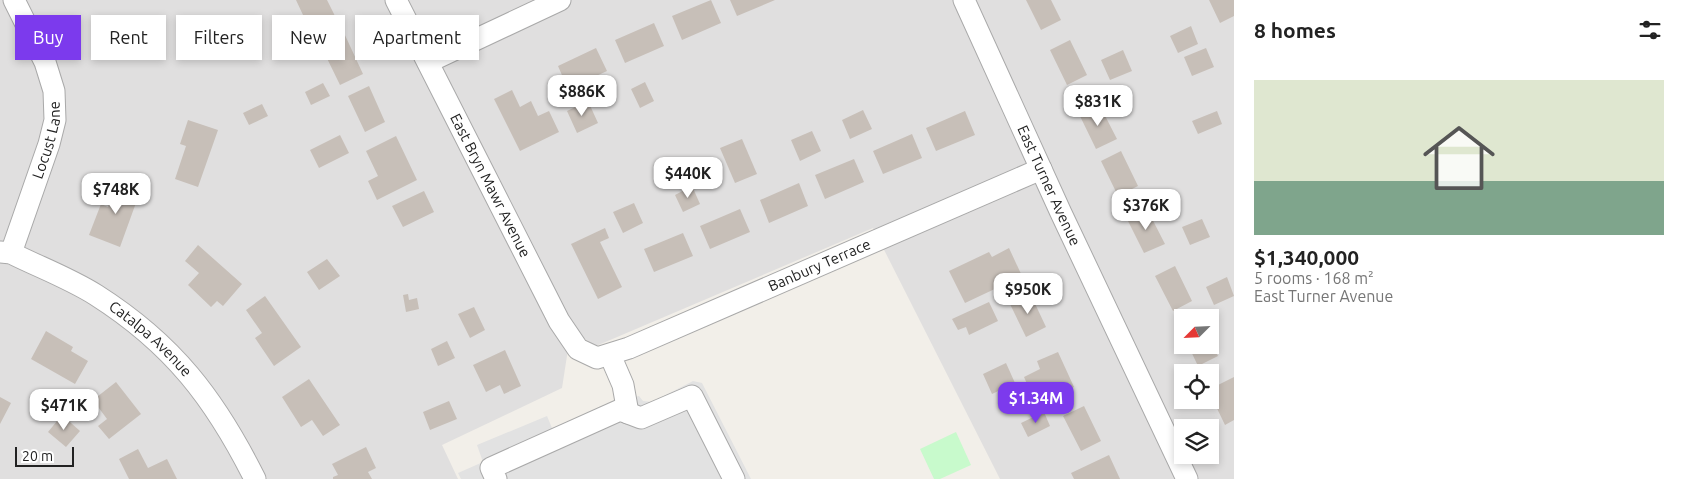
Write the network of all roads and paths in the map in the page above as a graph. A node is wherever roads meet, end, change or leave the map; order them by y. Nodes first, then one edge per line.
1 (14, 0) edge
2 (396, 0) edge
3 (560, 0) edge
4 (964, 0) edge
5 (428, 62) junction
6 (1041, 169) junction
7 (5, 253) edge
8 (603, 356) junction
9 (628, 414) junction
10 (255, 479) edge
11 (496, 479) edge
12 (734, 479) edge
13 (1187, 479) edge

1 - 7 street, Locust Lane
2 - 5 street, East Bryn Mawr Avenue
3 - 5 street
4 - 6 street, East Turner Avenue
5 - 8 street, East Bryn Mawr Avenue
6 - 8 street, Banbury Terrace
6 - 13 street, East Turner Avenue
7 - 10 street, Catalpa Avenue
8 - 9 street
9 - 11 street
9 - 12 street

